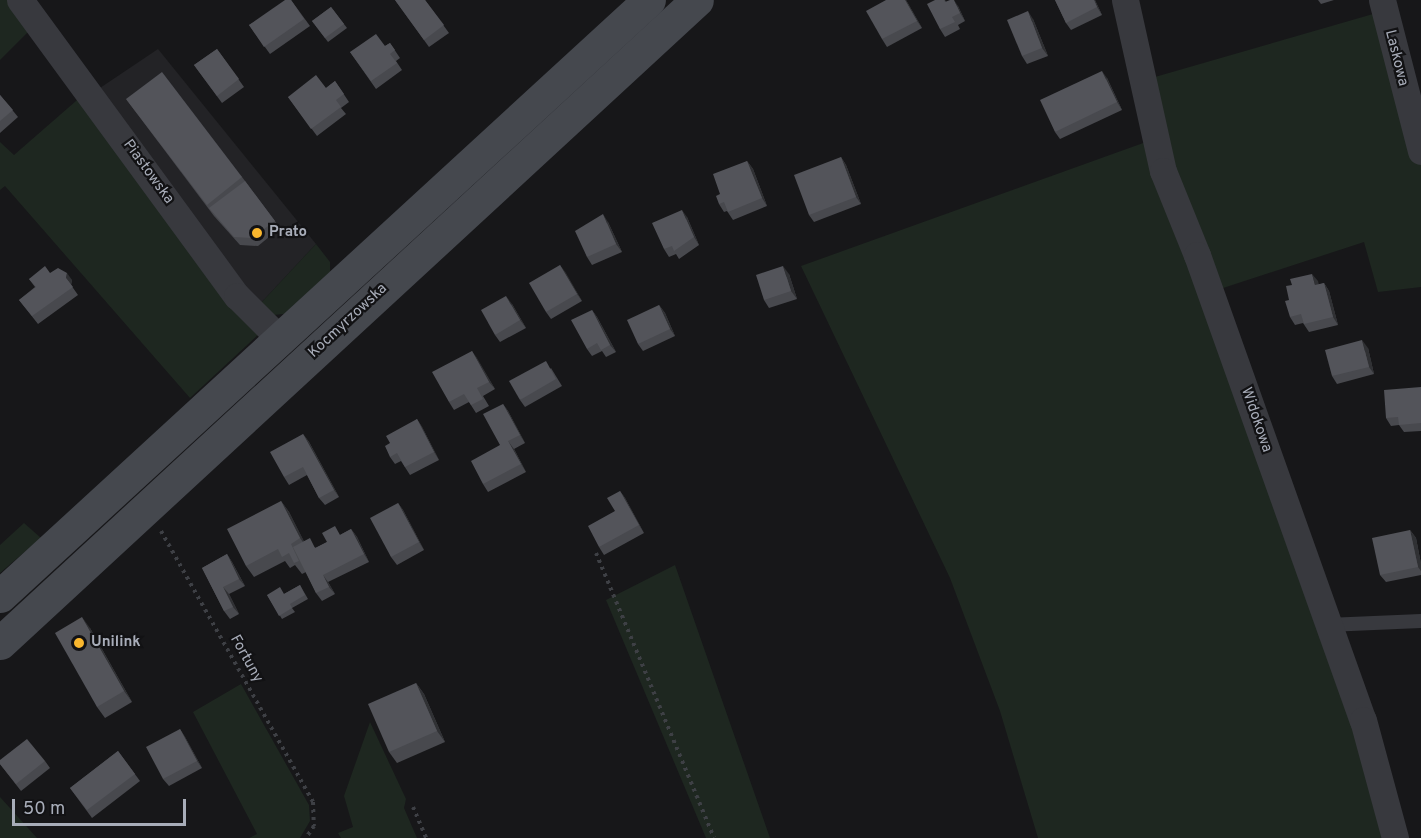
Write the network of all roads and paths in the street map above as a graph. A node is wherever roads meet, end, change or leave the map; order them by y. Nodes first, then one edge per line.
1 (20, 0) edge
2 (649, 0) edge
3 (697, 0) edge
4 (1125, 0) edge
5 (1382, 0) edge
6 (1421, 151) edge
7 (281, 340) junction
8 (147, 507) junction
9 (596, 553) edge
10 (0, 597) edge
11 (1421, 621) edge
12 (1327, 625) junction
13 (0, 643) edge
14 (413, 807) dead end
15 (306, 838) edge
16 (426, 838) edge
17 (714, 838) edge
18 (1395, 838) edge

1 - 7 street, Piastowska
2 - 7 main road
3 - 8 main road, Kocmyrzowska
4 - 12 street, Widokowa
5 - 6 street, Laskowa
7 - 10 main road
8 - 13 main road, Kocmyrzowska
8 - 15 path, Fortuny
9 - 17 path
11 - 12 lane
12 - 18 street, Widokowa
14 - 16 path

